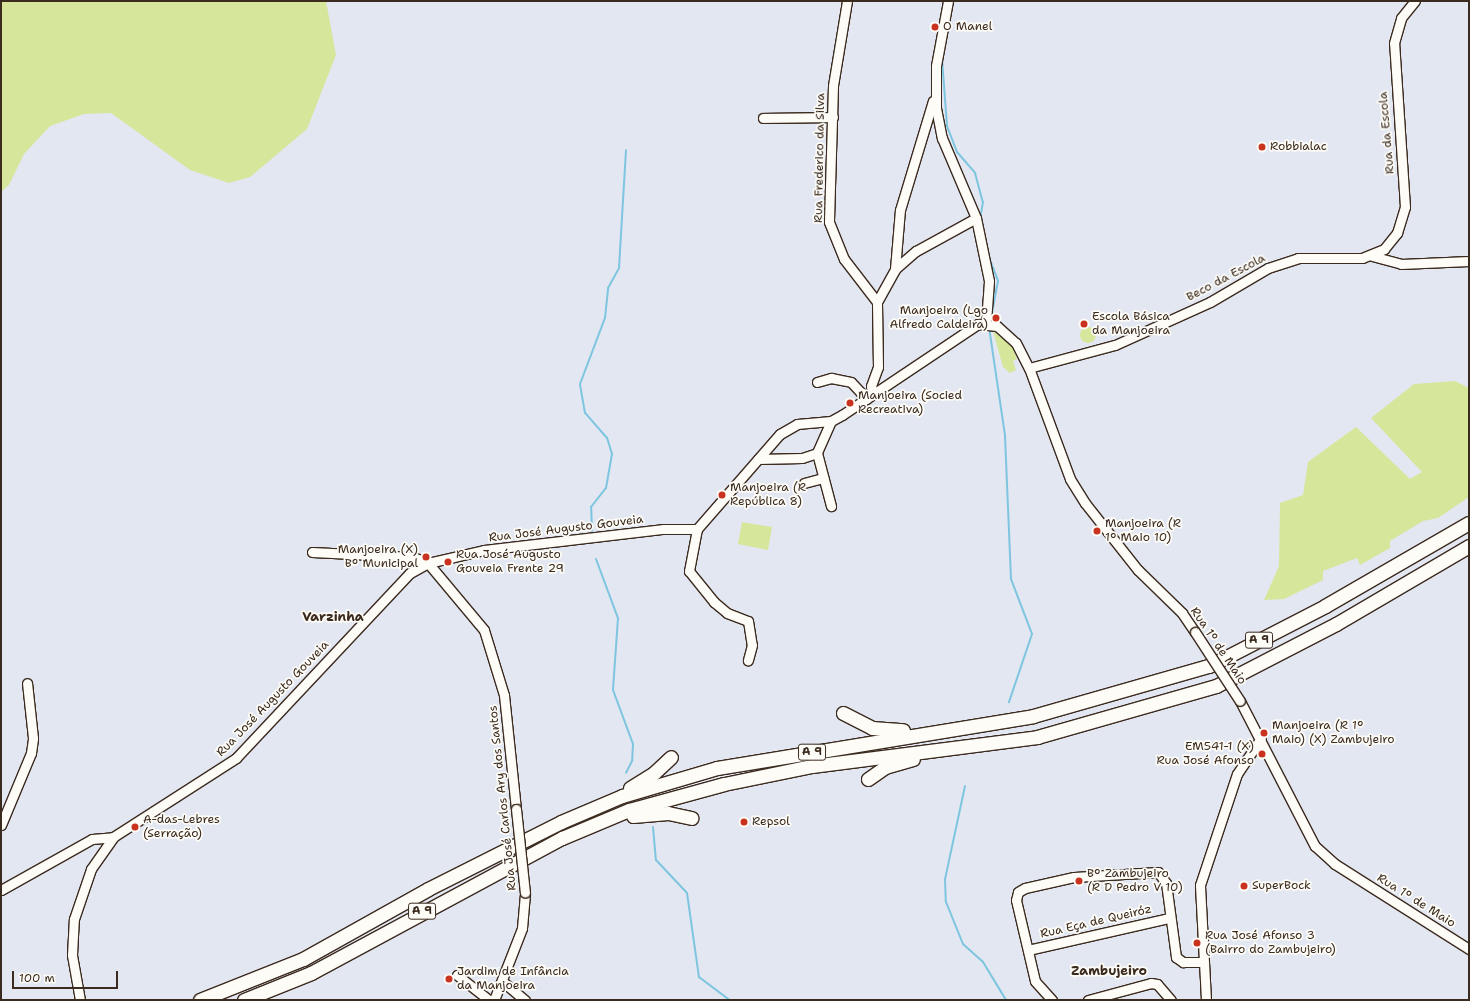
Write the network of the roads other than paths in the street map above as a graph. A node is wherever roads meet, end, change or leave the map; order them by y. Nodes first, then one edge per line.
1 (847, 1) edge
2 (948, 1) edge
3 (1415, 1) edge
4 (935, 92) junction
5 (763, 118) dead end
6 (833, 118) junction
7 (976, 218) junction
8 (1372, 256) junction
9 (1469, 261) edge
10 (895, 270) junction
11 (876, 302) junction
12 (986, 322) junction
13 (1029, 368) junction
14 (817, 382) dead end
15 (870, 396) junction
16 (830, 421) junction
17 (817, 453) junction
18 (758, 459) junction
19 (823, 478) junction
20 (804, 484) dead end
21 (831, 506) dead end
22 (1469, 522) edge
23 (697, 529) junction
24 (1469, 546) edge
25 (312, 552) dead end
26 (428, 563) junction
27 (748, 660) dead end
28 (27, 683) dead end
29 (843, 713) dead end
30 (967, 726) junction
31 (1261, 738) junction
32 (962, 746) junction
33 (672, 757) dead end
34 (868, 779) dead end
35 (581, 814) junction
36 (691, 818) dead end
37 (594, 824) junction
38 (1, 825) edge
39 (113, 837) junction
40 (1, 890) edge
41 (1169, 918) junction
42 (1469, 949) edge
43 (1028, 950) junction
44 (1203, 962) junction
45 (457, 975) dead end
46 (502, 981) junction
47 (80, 1000) edge
48 (200, 1000) edge
49 (244, 1000) edge
50 (489, 1000) edge
51 (494, 1000) edge
52 (524, 1000) edge
53 (1052, 1000) edge
54 (1088, 1000) edge
55 (1171, 1000) edge
56 (1206, 1000) edge

1 - 6 street, Rua Frederico da Silva
2 - 4 street
3 - 8 street, Rua da Escola
4 - 7 street
4 - 10 street
5 - 6 street
6 - 11 street, Rua Frederico da Silva
7 - 10 street
7 - 12 street
8 - 9 street, Beco da Escola
8 - 13 street, Beco da Escola
10 - 11 street
11 - 15 street
12 - 13 street, Rua 1º de Maio
12 - 15 street
13 - 31 street, Rua 1º de Maio, bridge
14 - 15 street
15 - 16 street
16 - 17 street
16 - 18 street
17 - 18 street
17 - 19 street
18 - 23 street
19 - 20 street
19 - 21 street
22 - 30 highway, A 9
23 - 26 street, Rua José Augusto Gouveia
23 - 27 street
24 - 32 highway, A 9
25 - 26 street
26 - 39 street, Rua José Augusto Gouveia
26 - 46 street, Rua José Carlos Ary dos Santos, bridge
28 - 38 street
29 - 30 highway
30 - 35 highway, A 9
31 - 42 street, Rua 1º de Maio
31 - 44 street
32 - 34 highway
32 - 37 highway, A 9
33 - 35 highway
35 - 48 highway, A 9
36 - 37 highway
37 - 49 highway, A 9
39 - 40 street
39 - 47 street
41 - 43 street, Rua Eça de Queiróz
41 - 43 street
41 - 44 street
43 - 53 street
44 - 56 street
45 - 50 street
46 - 51 street, Rua José Carlos Ary dos Santos
46 - 52 street
54 - 55 street

